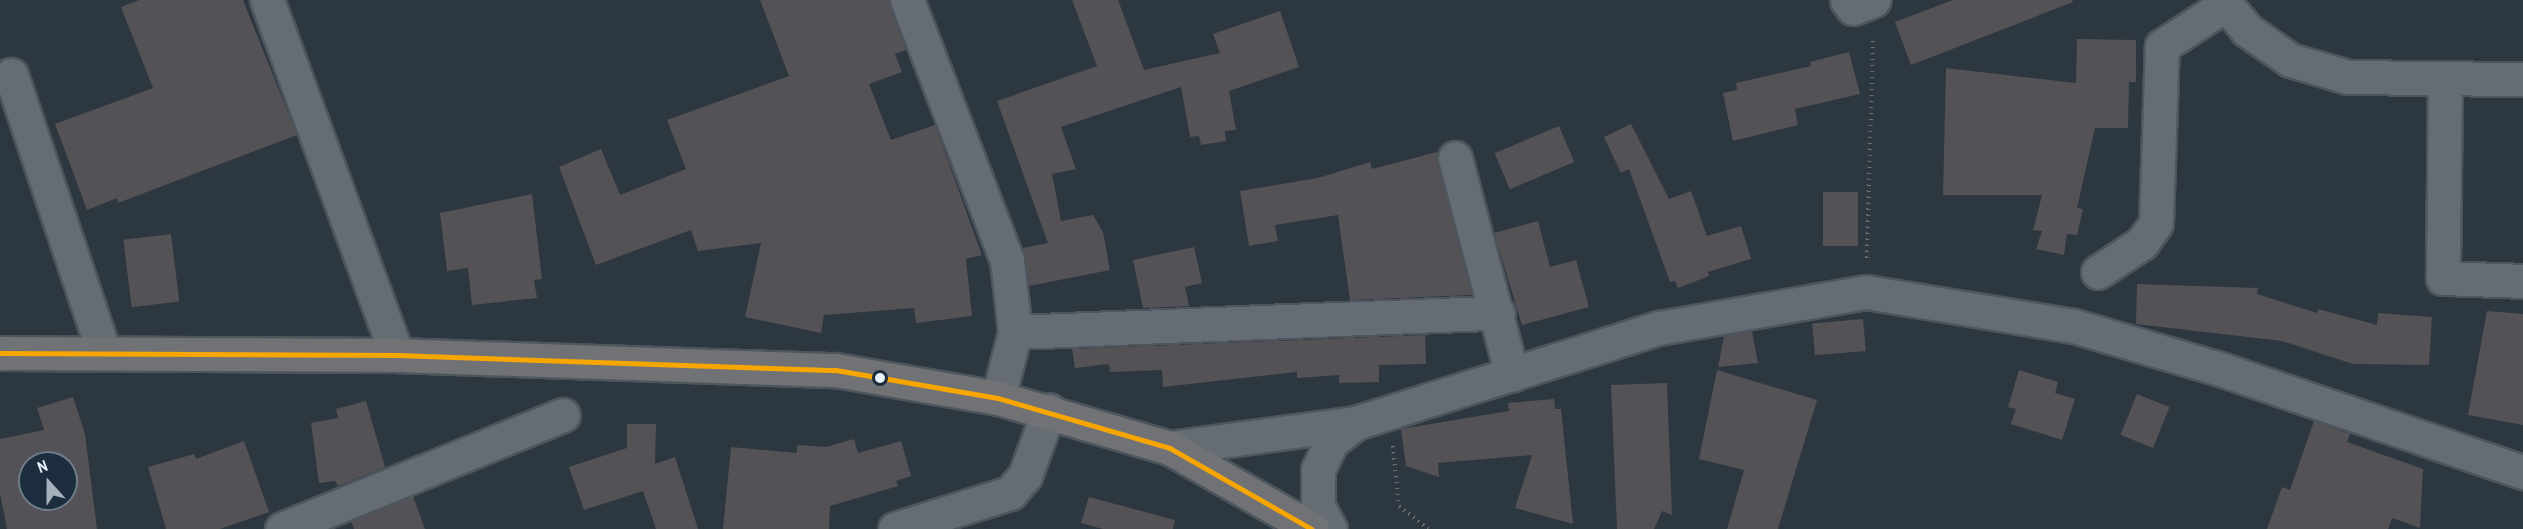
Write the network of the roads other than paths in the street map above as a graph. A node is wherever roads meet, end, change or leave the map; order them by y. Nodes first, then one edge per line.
1 (267, 0) edge
2 (907, 0) edge
3 (1847, 0) edge
4 (1874, 0) edge
5 (2223, 2) edge
6 (11, 75) dead end
7 (2445, 78) junction
8 (2523, 79) edge
9 (1455, 158) dead end
10 (2097, 272) dead end
11 (2523, 281) edge
12 (1498, 313) junction
13 (1016, 332) junction
14 (0, 353) edge
15 (104, 353) junction
16 (397, 355) junction
17 (1512, 375) junction
18 (998, 398) junction
19 (1049, 410) junction
20 (564, 415) dead end
21 (1355, 423) junction
22 (1170, 448) junction
23 (2523, 472) edge
24 (282, 529) edge
25 (895, 529) edge
26 (1312, 529) edge
27 (1330, 529) edge

1 - 16 street
2 - 13 street
3 - 4 street
5 - 7 street
5 - 10 street
6 - 15 street
7 - 8 street
7 - 11 street
9 - 12 street
12 - 13 street
12 - 17 street
13 - 18 street
14 - 15 main road
15 - 16 main road
16 - 18 main road
17 - 21 street
17 - 23 street
18 - 19 main road
19 - 22 main road
19 - 25 street
20 - 24 street
21 - 22 street
21 - 27 street
22 - 26 main road

